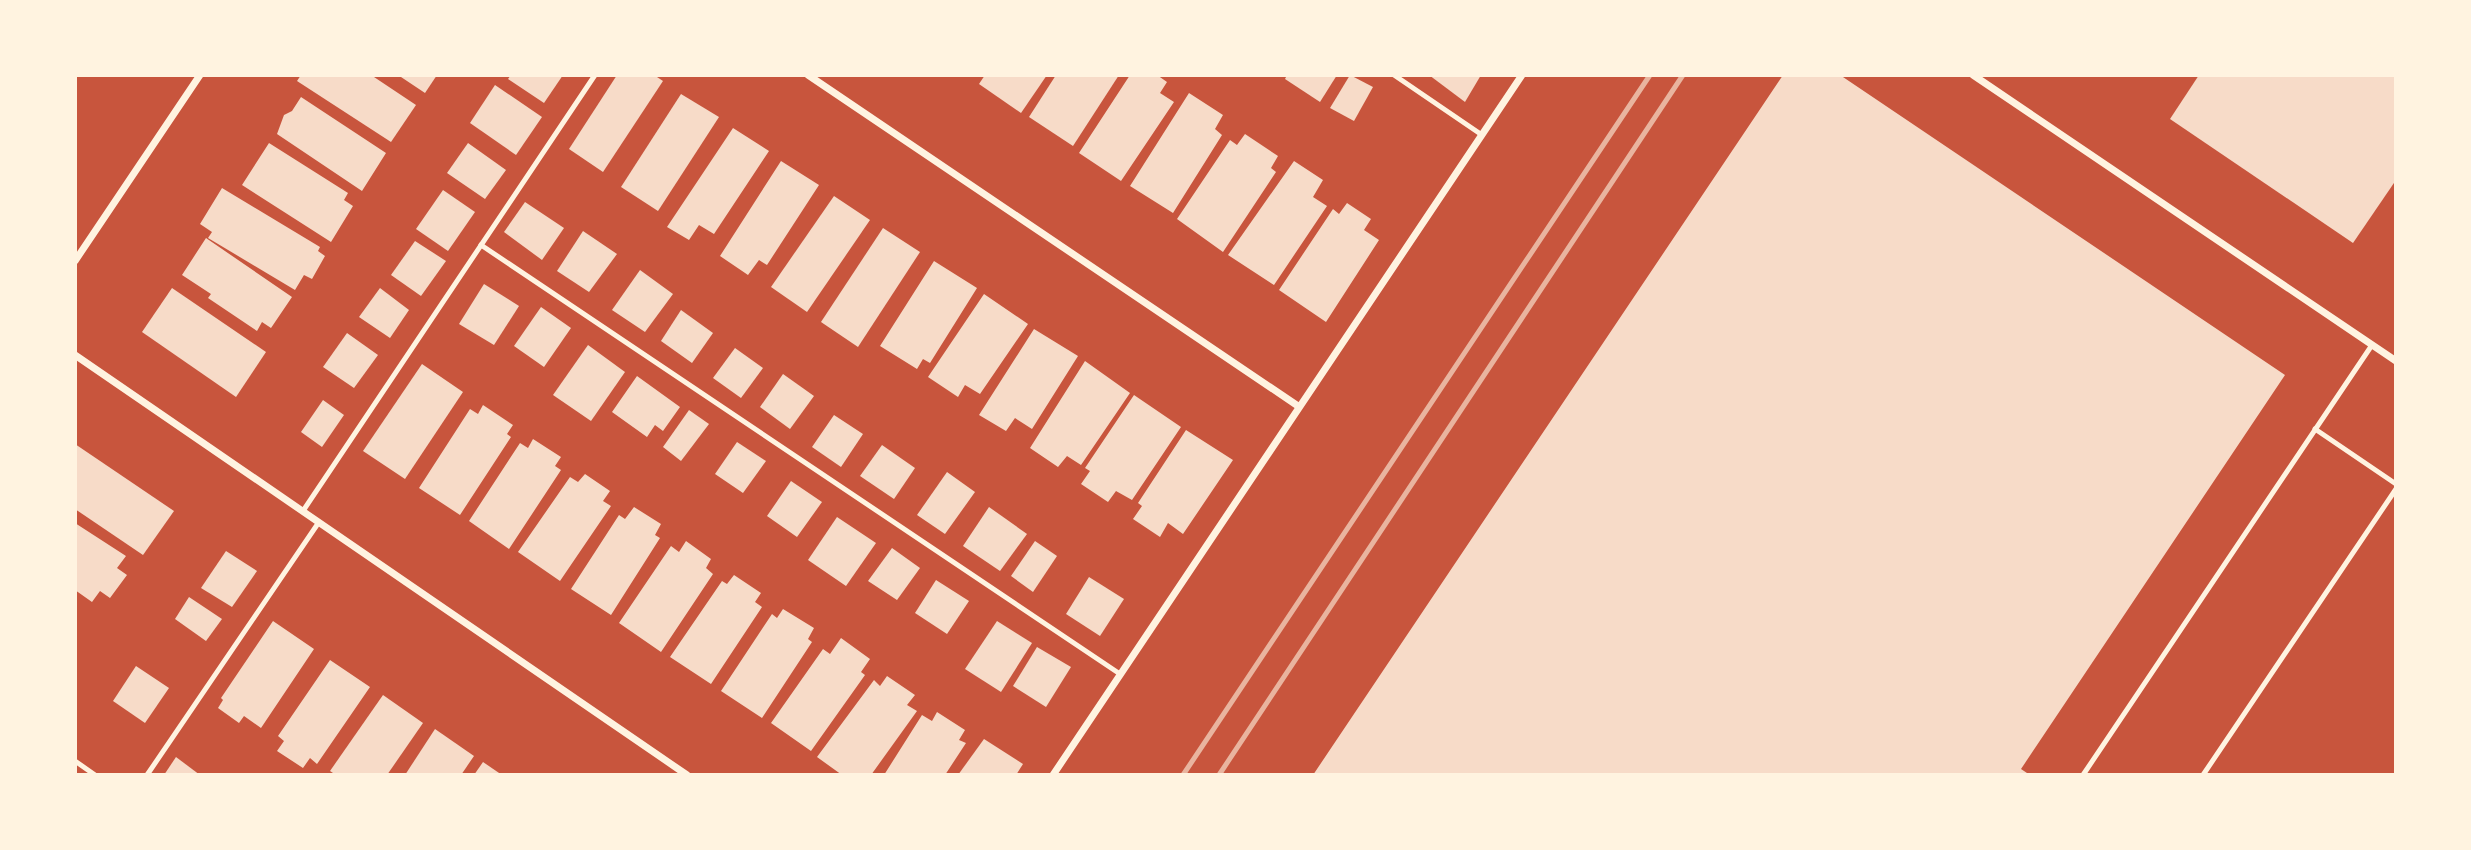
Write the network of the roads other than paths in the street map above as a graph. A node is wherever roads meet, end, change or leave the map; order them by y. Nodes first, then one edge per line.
1 (201, 75) edge
2 (595, 75) edge
3 (808, 75) edge
4 (1394, 75) edge
5 (1522, 75) edge
6 (1973, 75) edge
7 (1482, 135) junction
8 (481, 245) junction
9 (75, 261) edge
10 (2372, 345) junction
11 (75, 355) edge
12 (2396, 361) edge
13 (1298, 406) junction
14 (2315, 429) junction
15 (2396, 486) edge
16 (303, 511) junction
17 (319, 522) junction
18 (1120, 674) junction
19 (75, 761) edge
20 (95, 775) edge
21 (147, 775) edge
22 (687, 775) edge
23 (1053, 775) edge
24 (2083, 775) edge
25 (2203, 775) edge

1 - 9 street
2 - 8 lane
3 - 13 street
4 - 7 lane
5 - 7 street
6 - 10 street
7 - 13 street
8 - 16 lane
8 - 18 lane
10 - 12 street
10 - 14 lane
11 - 16 street
13 - 18 street
14 - 15 lane
14 - 24 lane
15 - 25 lane
16 - 17 street
17 - 21 lane
17 - 22 street
18 - 23 street
19 - 20 lane

